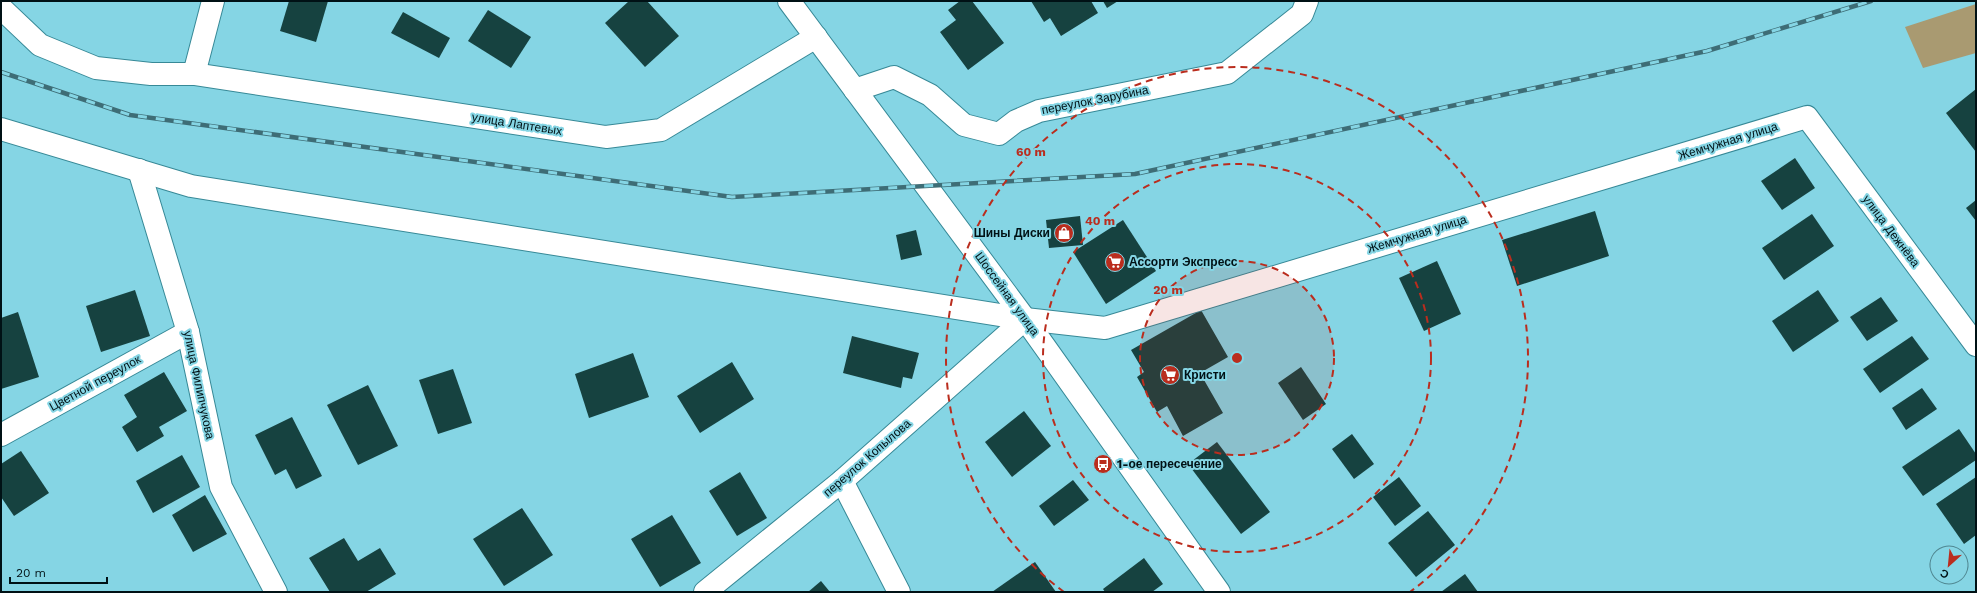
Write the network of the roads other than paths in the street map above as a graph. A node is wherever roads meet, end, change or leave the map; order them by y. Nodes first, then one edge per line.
1 (214, 1) edge
2 (789, 1) edge
3 (1307, 1) edge
4 (1, 8) edge
5 (816, 37) junction
6 (194, 74) junction
7 (855, 90) junction
8 (1807, 117) joint
9 (1, 129) edge
10 (139, 170) junction
11 (1025, 319) junction
12 (188, 332) junction
13 (1976, 344) edge
14 (1, 435) edge
15 (842, 482) junction
16 (276, 592) edge
17 (705, 592) edge
18 (899, 592) edge
19 (1218, 592) edge

1 - 6 street
2 - 5 street, Шоссейная улица
3 - 7 street, переулок Зарубина
4 - 6 street, улица Лаптевых
5 - 6 street, улица Лаптевых
5 - 7 street, Шоссейная улица
7 - 11 street, Шоссейная улица
8 - 11 street, Жемчужная улица
8 - 13 street, улица Дежнёва
9 - 10 street, Жемчужная улица
10 - 11 street, Жемчужная улица
10 - 12 street, улица Филипчукова
11 - 15 street, переулок Копылова
11 - 19 street, Шоссейная улица
12 - 14 street, Цветной переулок
12 - 16 street, улица Филипчукова
15 - 17 street, переулок Копылова
15 - 18 street

